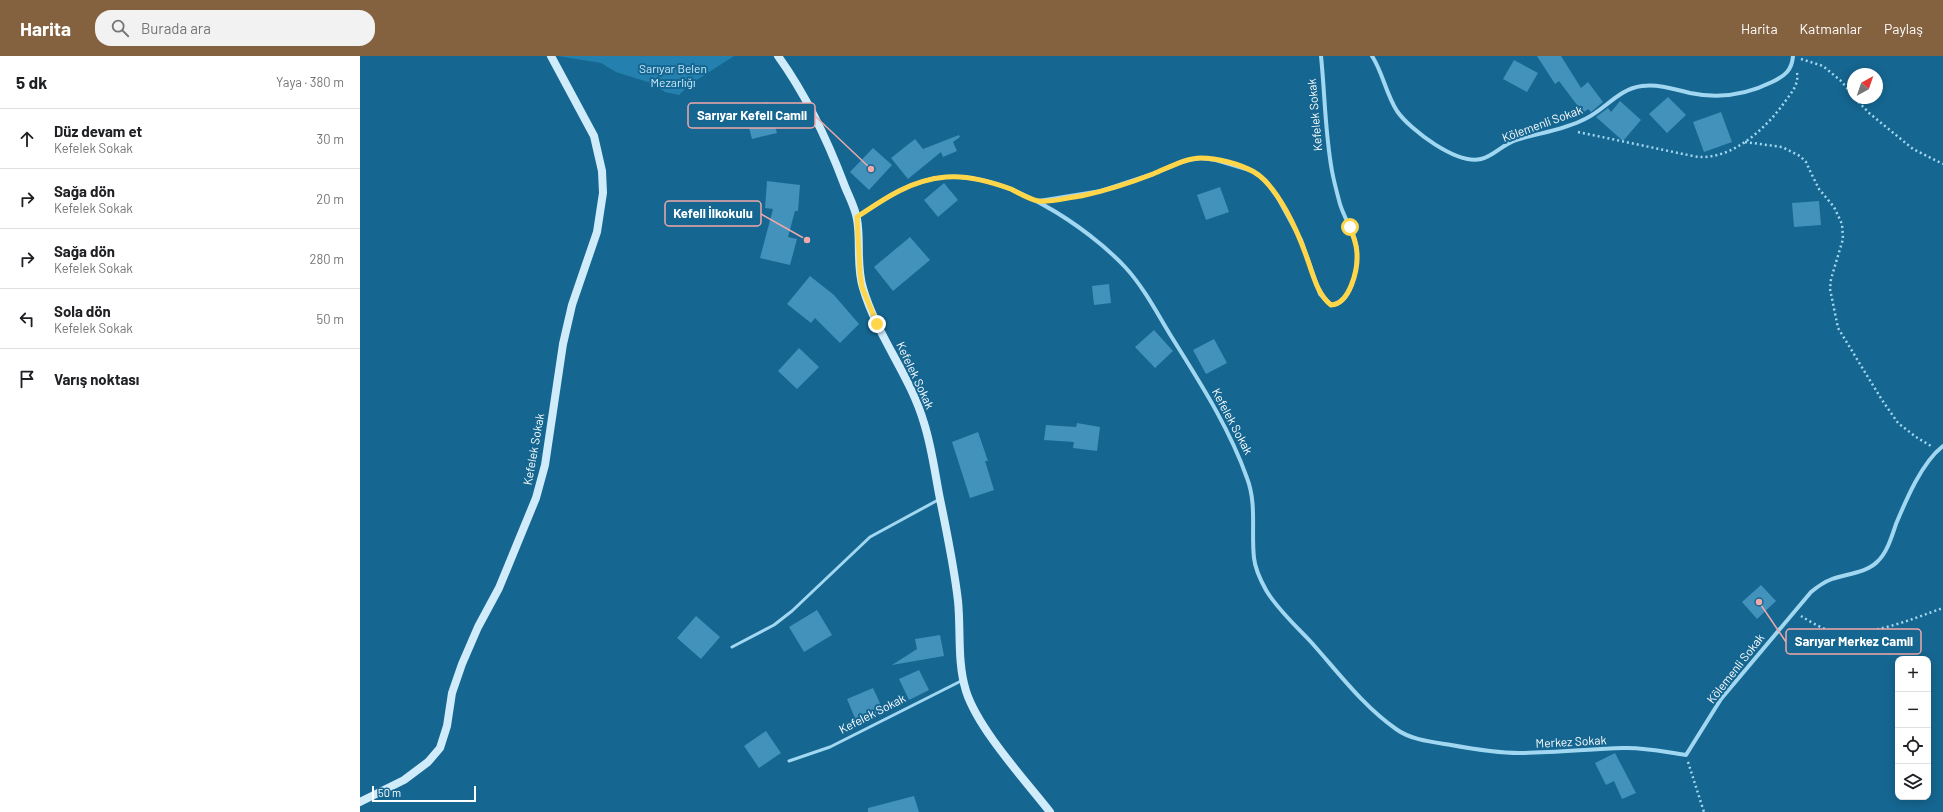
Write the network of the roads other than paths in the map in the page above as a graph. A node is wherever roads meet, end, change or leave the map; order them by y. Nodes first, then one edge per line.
1 (551, 56) edge
2 (778, 56) edge
3 (1321, 56) edge
4 (1372, 56) edge
5 (1793, 56) edge
6 (1039, 202) junction
7 (857, 217) junction
8 (1943, 446) edge
9 (940, 499) junction
10 (732, 647) dead end
11 (964, 679) junction
12 (1399, 731) joint
13 (1686, 756) joint
14 (789, 761) dead end
15 (360, 802) edge
16 (1050, 812) edge

1 - 15 street, Kefelek Sokak
2 - 7 street, Kefelek Sokak
3 - 6 street, Kefelek Sokak
4 - 5 street, Kölemenli Sokak
6 - 7 street, Kefelek Sokak
6 - 12 street, Kefelek Sokak
7 - 9 street, Kefelek Sokak
8 - 13 street, Kölemenli Sokak
9 - 10 lane
9 - 11 street, Kefelek Sokak
11 - 14 lane, Kefelek Sokak
11 - 16 street, Kefelek Sokak
12 - 13 street, Merkez Sokak

